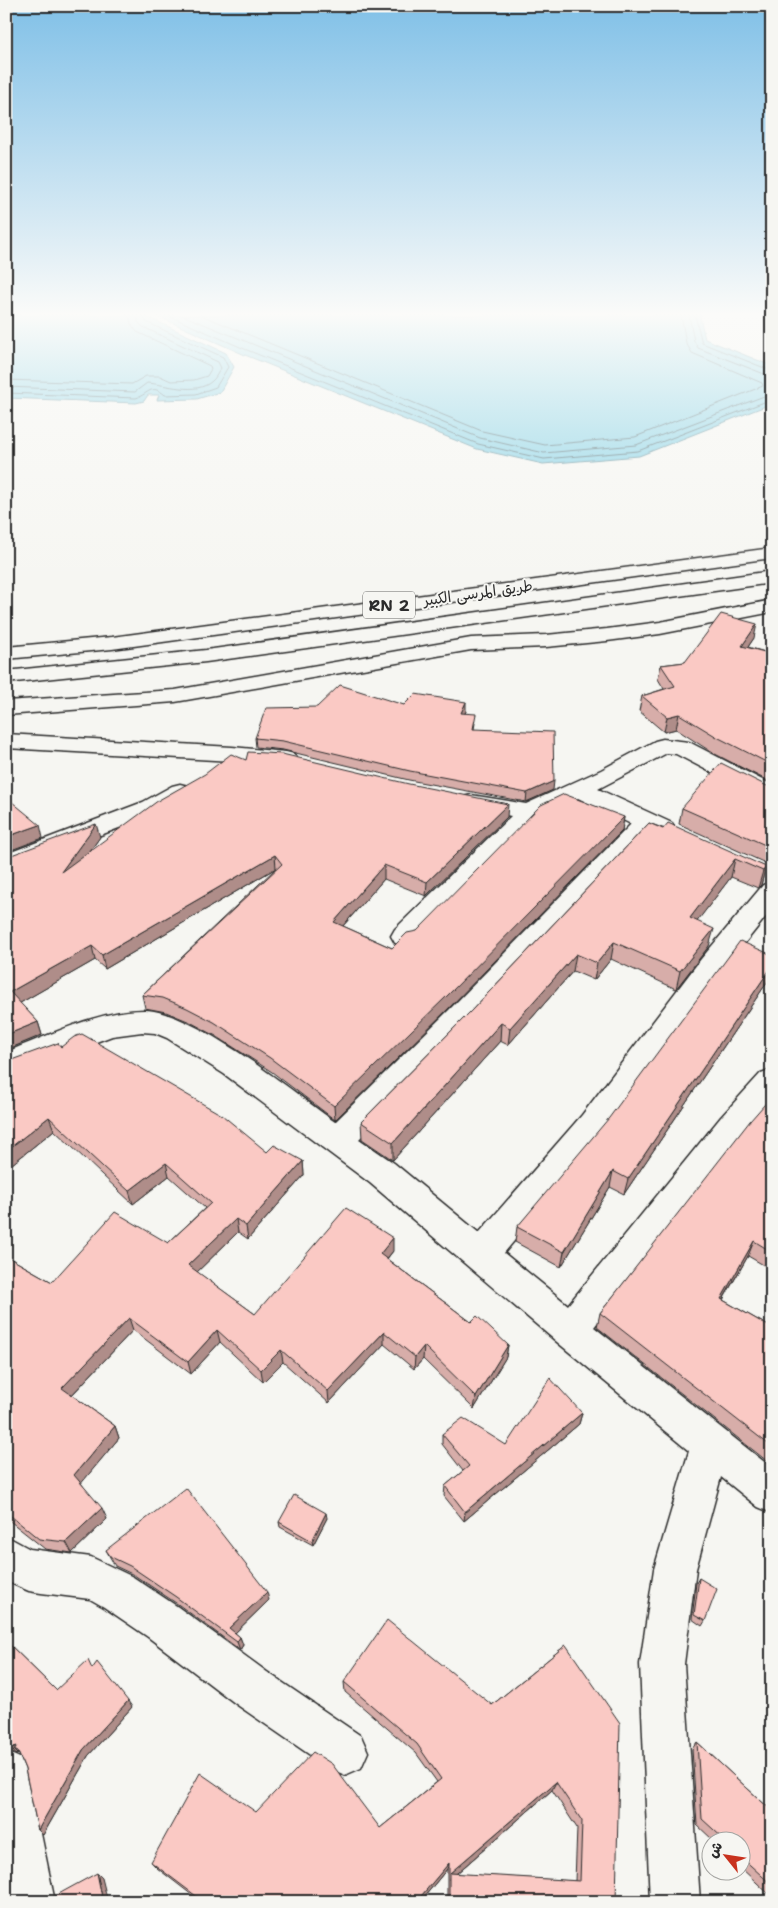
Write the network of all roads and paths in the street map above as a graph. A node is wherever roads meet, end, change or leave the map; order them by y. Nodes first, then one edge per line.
1 (772, 553) edge
2 (772, 577) edge
3 (772, 606) edge
4 (6, 653) edge
5 (6, 677) edge
6 (6, 708) edge
7 (6, 741) edge
8 (232, 754) junction
9 (308, 764) edge
10 (578, 789) junction
11 (772, 795) edge
12 (446, 797) edge
13 (529, 812) junction
14 (647, 822) junction
15 (683, 838) edge
16 (6, 863) edge
17 (769, 881) edge
18 (405, 936) edge
19 (6, 1064) edge
20 (772, 1081) edge
21 (337, 1140) junction
22 (481, 1255) junction
23 (570, 1330) junction
24 (710, 1444) junction
25 (772, 1493) edge
26 (7, 1561) edge
27 (345, 1752) dead end
28 (6, 1775) edge
29 (30, 1902) edge
30 (675, 1902) edge

1 - 4 street, طريق المرسى الكبير / RN 2
2 - 5 street, طريق المرسى الكبير / RN 2
3 - 6 street
7 - 8 street
8 - 9 street
8 - 16 street
10 - 11 street
10 - 13 street
10 - 14 street
12 - 13 street
13 - 18 street
14 - 15 street
14 - 21 street
17 - 22 street
19 - 21 street
20 - 23 street
21 - 22 street
22 - 23 street
23 - 24 street
24 - 25 street
24 - 30 street
26 - 27 street
28 - 29 street

